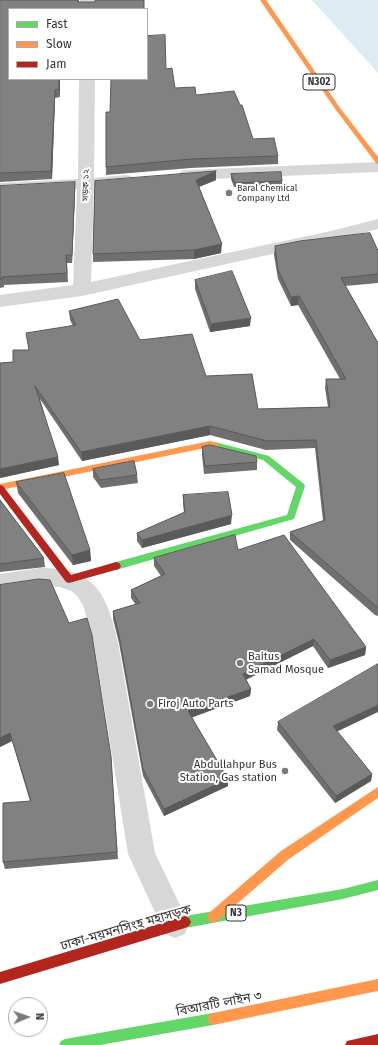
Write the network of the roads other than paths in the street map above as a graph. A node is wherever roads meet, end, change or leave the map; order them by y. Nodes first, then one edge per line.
1 (263, 0) edge
2 (87, 80) edge
3 (378, 162) edge
4 (378, 167) edge
5 (168, 176) edge
6 (138, 179) edge
7 (86, 184) junction
8 (0, 188) edge
9 (378, 224) edge
10 (82, 290) junction
11 (0, 301) edge
12 (0, 488) edge
13 (69, 580) junction
14 (0, 583) edge
15 (378, 792) edge
16 (378, 885) edge
17 (212, 918) junction
18 (175, 924) junction
19 (0, 978) edge
20 (378, 985) edge
21 (378, 1040) edge
22 (65, 1045) edge
23 (351, 1045) edge

1 - 3 main road, N302
2 - 7 street, সড়ক ১২
4 - 5 street
6 - 7 street
7 - 8 street
7 - 10 street, সড়ক ১২
9 - 10 street
10 - 11 street
12 - 13 main road
12 - 13 main road
13 - 14 street
13 - 18 street
15 - 17 main road
16 - 17 main road, ঢাকা-ময়মনসিংহ মহাসড়ক / N3
17 - 18 main road, ঢাকা-ময়মনসিংহ মহাসড়ক / N3
18 - 19 main road, ঢাকা-ময়মনসিংহ মহাসড়ক / N3
20 - 22 main road, বিআরটি লাইন ৩
21 - 23 main road

